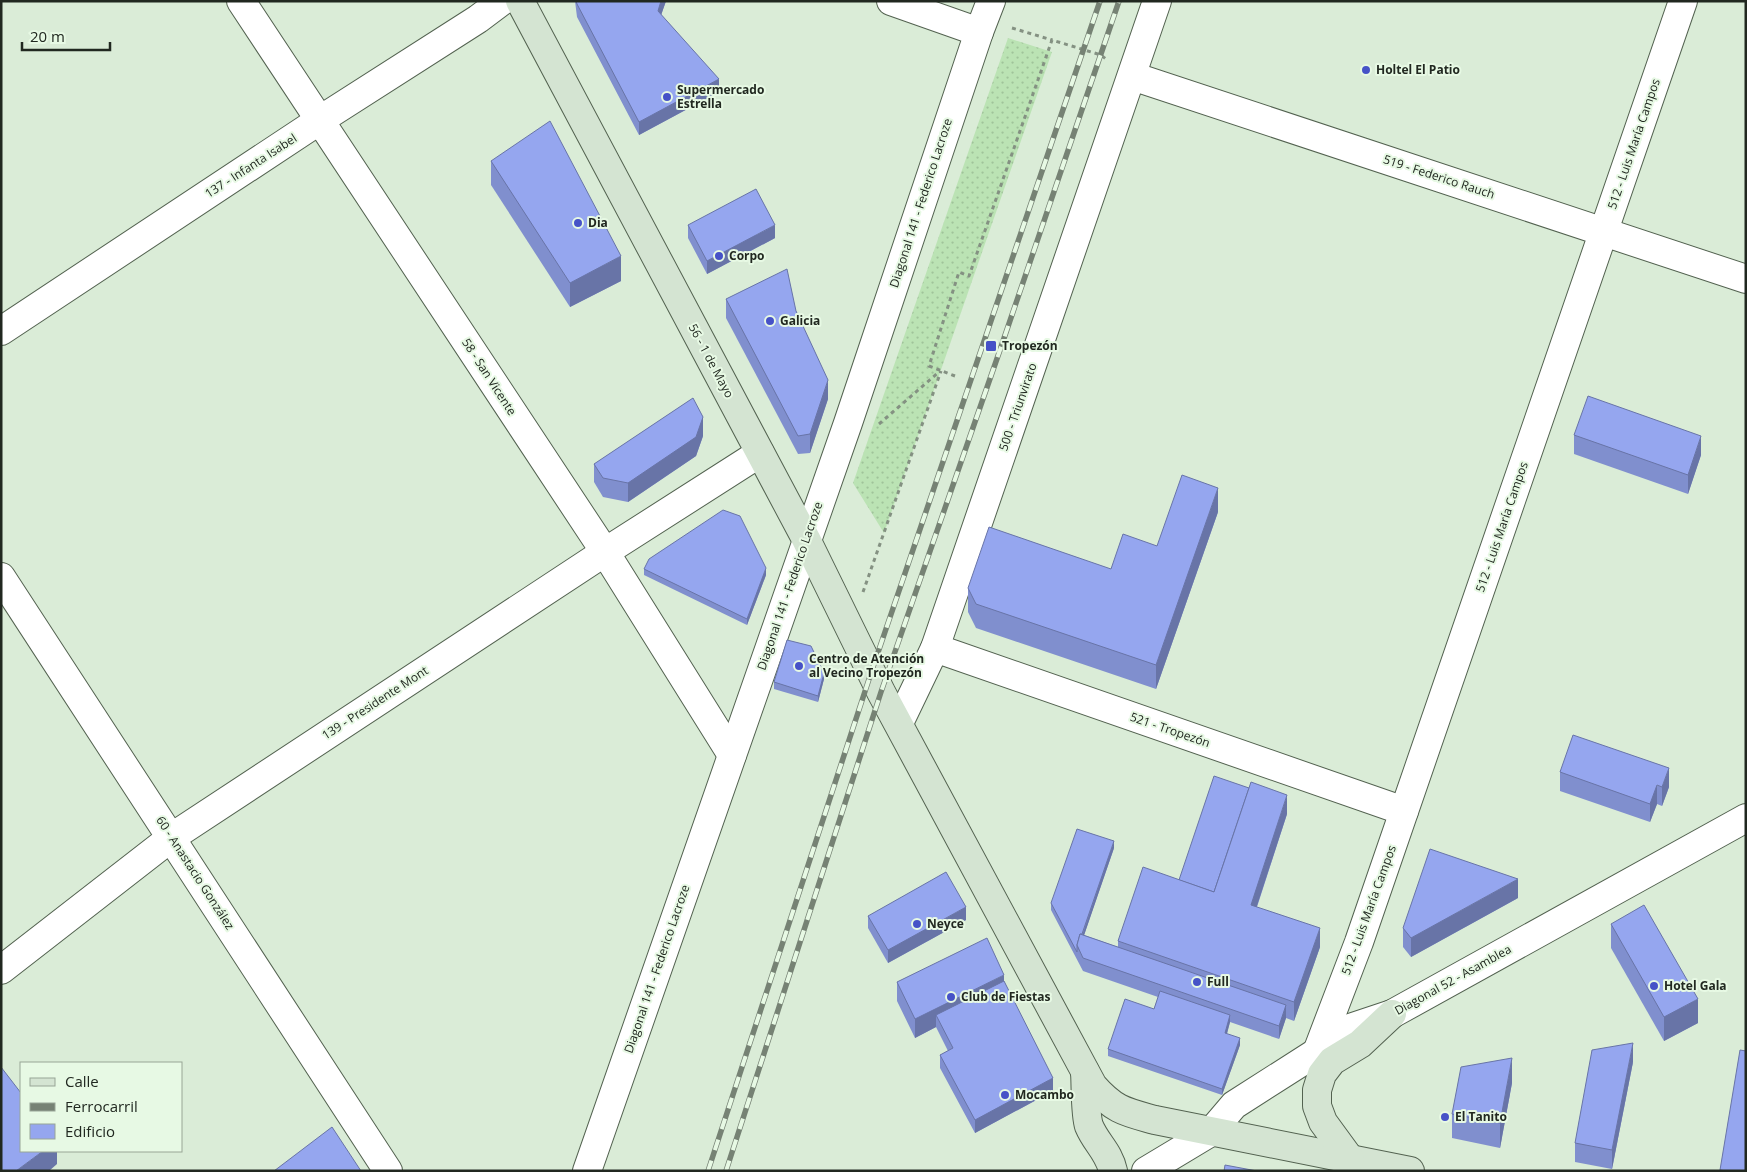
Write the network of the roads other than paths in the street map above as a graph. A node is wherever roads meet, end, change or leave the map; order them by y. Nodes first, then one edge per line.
1 (241, 1) edge
2 (502, 1) edge
3 (520, 1) edge
4 (891, 1) edge
5 (1158, 1) edge
6 (1683, 1) edge
7 (985, 17) edge
8 (1132, 76) junction
9 (320, 120) junction
10 (1603, 232) junction
11 (1746, 279) edge
12 (1, 331) edge
13 (760, 453) junction
14 (806, 539) junction
15 (605, 552) junction
16 (1, 577) edge
17 (935, 648) junction
18 (899, 723) junction
19 (732, 755) junction
20 (1404, 812) junction
21 (1746, 818) edge
22 (172, 837) junction
23 (1, 970) edge
24 (1392, 1014) junction
25 (1317, 1052) junction
26 (1085, 1072) junction
27 (1211, 1132) junction
28 (1350, 1159) junction
29 (388, 1171) edge
30 (587, 1171) edge
31 (1113, 1171) edge
32 (1146, 1171) edge
33 (1410, 1171) edge

1 - 9 street, 58 - San Vicente
2 - 9 street, 137 - Infanta Isabel
3 - 13 main road, 56 - 1 de Mayo
4 - 7 street
5 - 8 street, 500 - Triunvirato
6 - 10 street, 512 - Luis María Campos
7 - 14 street, Diagonal 141 - Federico Lacroze
8 - 10 street, 519 - Federico Rauch
8 - 17 street, 500 - Triunvirato
9 - 12 street, 137 - Infanta Isabel
9 - 15 street, 58 - San Vicente
10 - 11 street, 519 - Federico Rauch
10 - 20 street, 512 - Luis María Campos
13 - 14 main road, 56 - 1 de Mayo
13 - 15 street, 139 - Presidente Mont
14 - 18 main road, 56 - 1 de Mayo
14 - 19 street, Diagonal 141 - Federico Lacroze
15 - 19 street, 58 - San Vicente
15 - 22 street, 139 - Presidente Mont
16 - 22 street, 60 - Anastacio González
17 - 18 street, 500 - Triunvirato
17 - 20 street, 521 - Tropezón
18 - 26 main road, 56 - 1 de Mayo
19 - 30 street, Diagonal 141 - Federico Lacroze
20 - 25 street, 512 - Luis María Campos
21 - 24 street, Diagonal 52 - Asamblea
22 - 23 street, 139 - Presidente Mont
22 - 29 street, 60 - Anastacio González
24 - 25 street, Diagonal 52 - Asamblea
24 - 28 main road
25 - 27 street, Diagonal 52 - Asamblea
26 - 27 main road, 56 - 1 de Mayo
26 - 31 main road
27 - 28 main road, 56 - 1 de Mayo
27 - 32 street, Diagonal 52 - Asamblea
28 - 33 main road, 56 - 1 de Mayo

